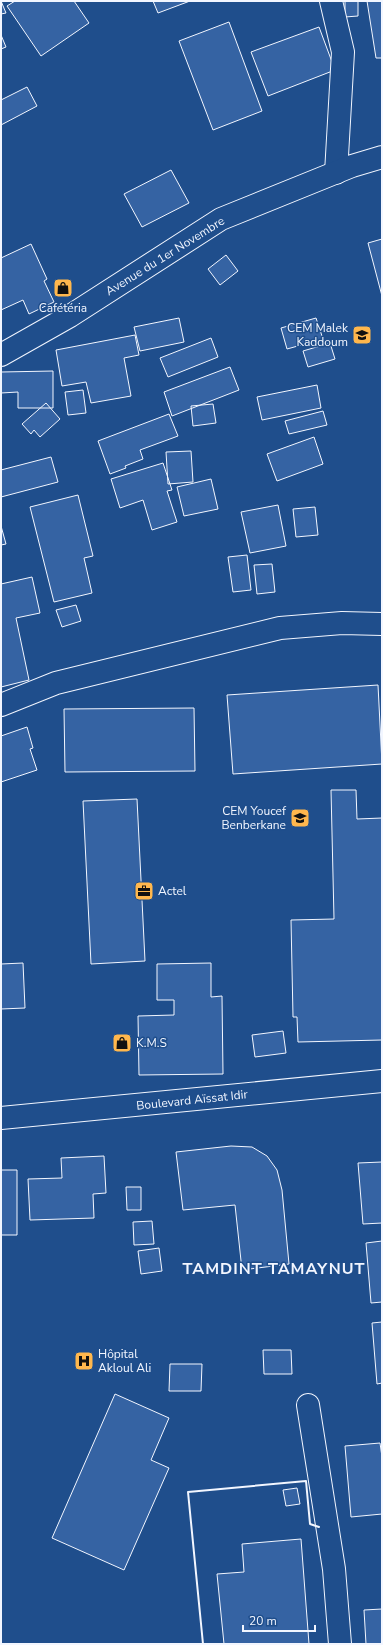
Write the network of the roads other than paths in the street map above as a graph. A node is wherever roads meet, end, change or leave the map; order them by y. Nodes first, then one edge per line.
1 (331, 1) edge
2 (382, 157) edge
3 (336, 173) junction
4 (1, 355) edge
5 (382, 624) edge
6 (1, 705) edge
7 (382, 1081) edge
8 (1, 1118) edge
9 (308, 1405) dead end
10 (340, 1644) edge

1 - 3 street
2 - 3 street, Avenue du 1er Novembre
3 - 4 street, Avenue du 1er Novembre
5 - 6 street
7 - 8 street, Boulevard Aïssat Idir
9 - 10 street

